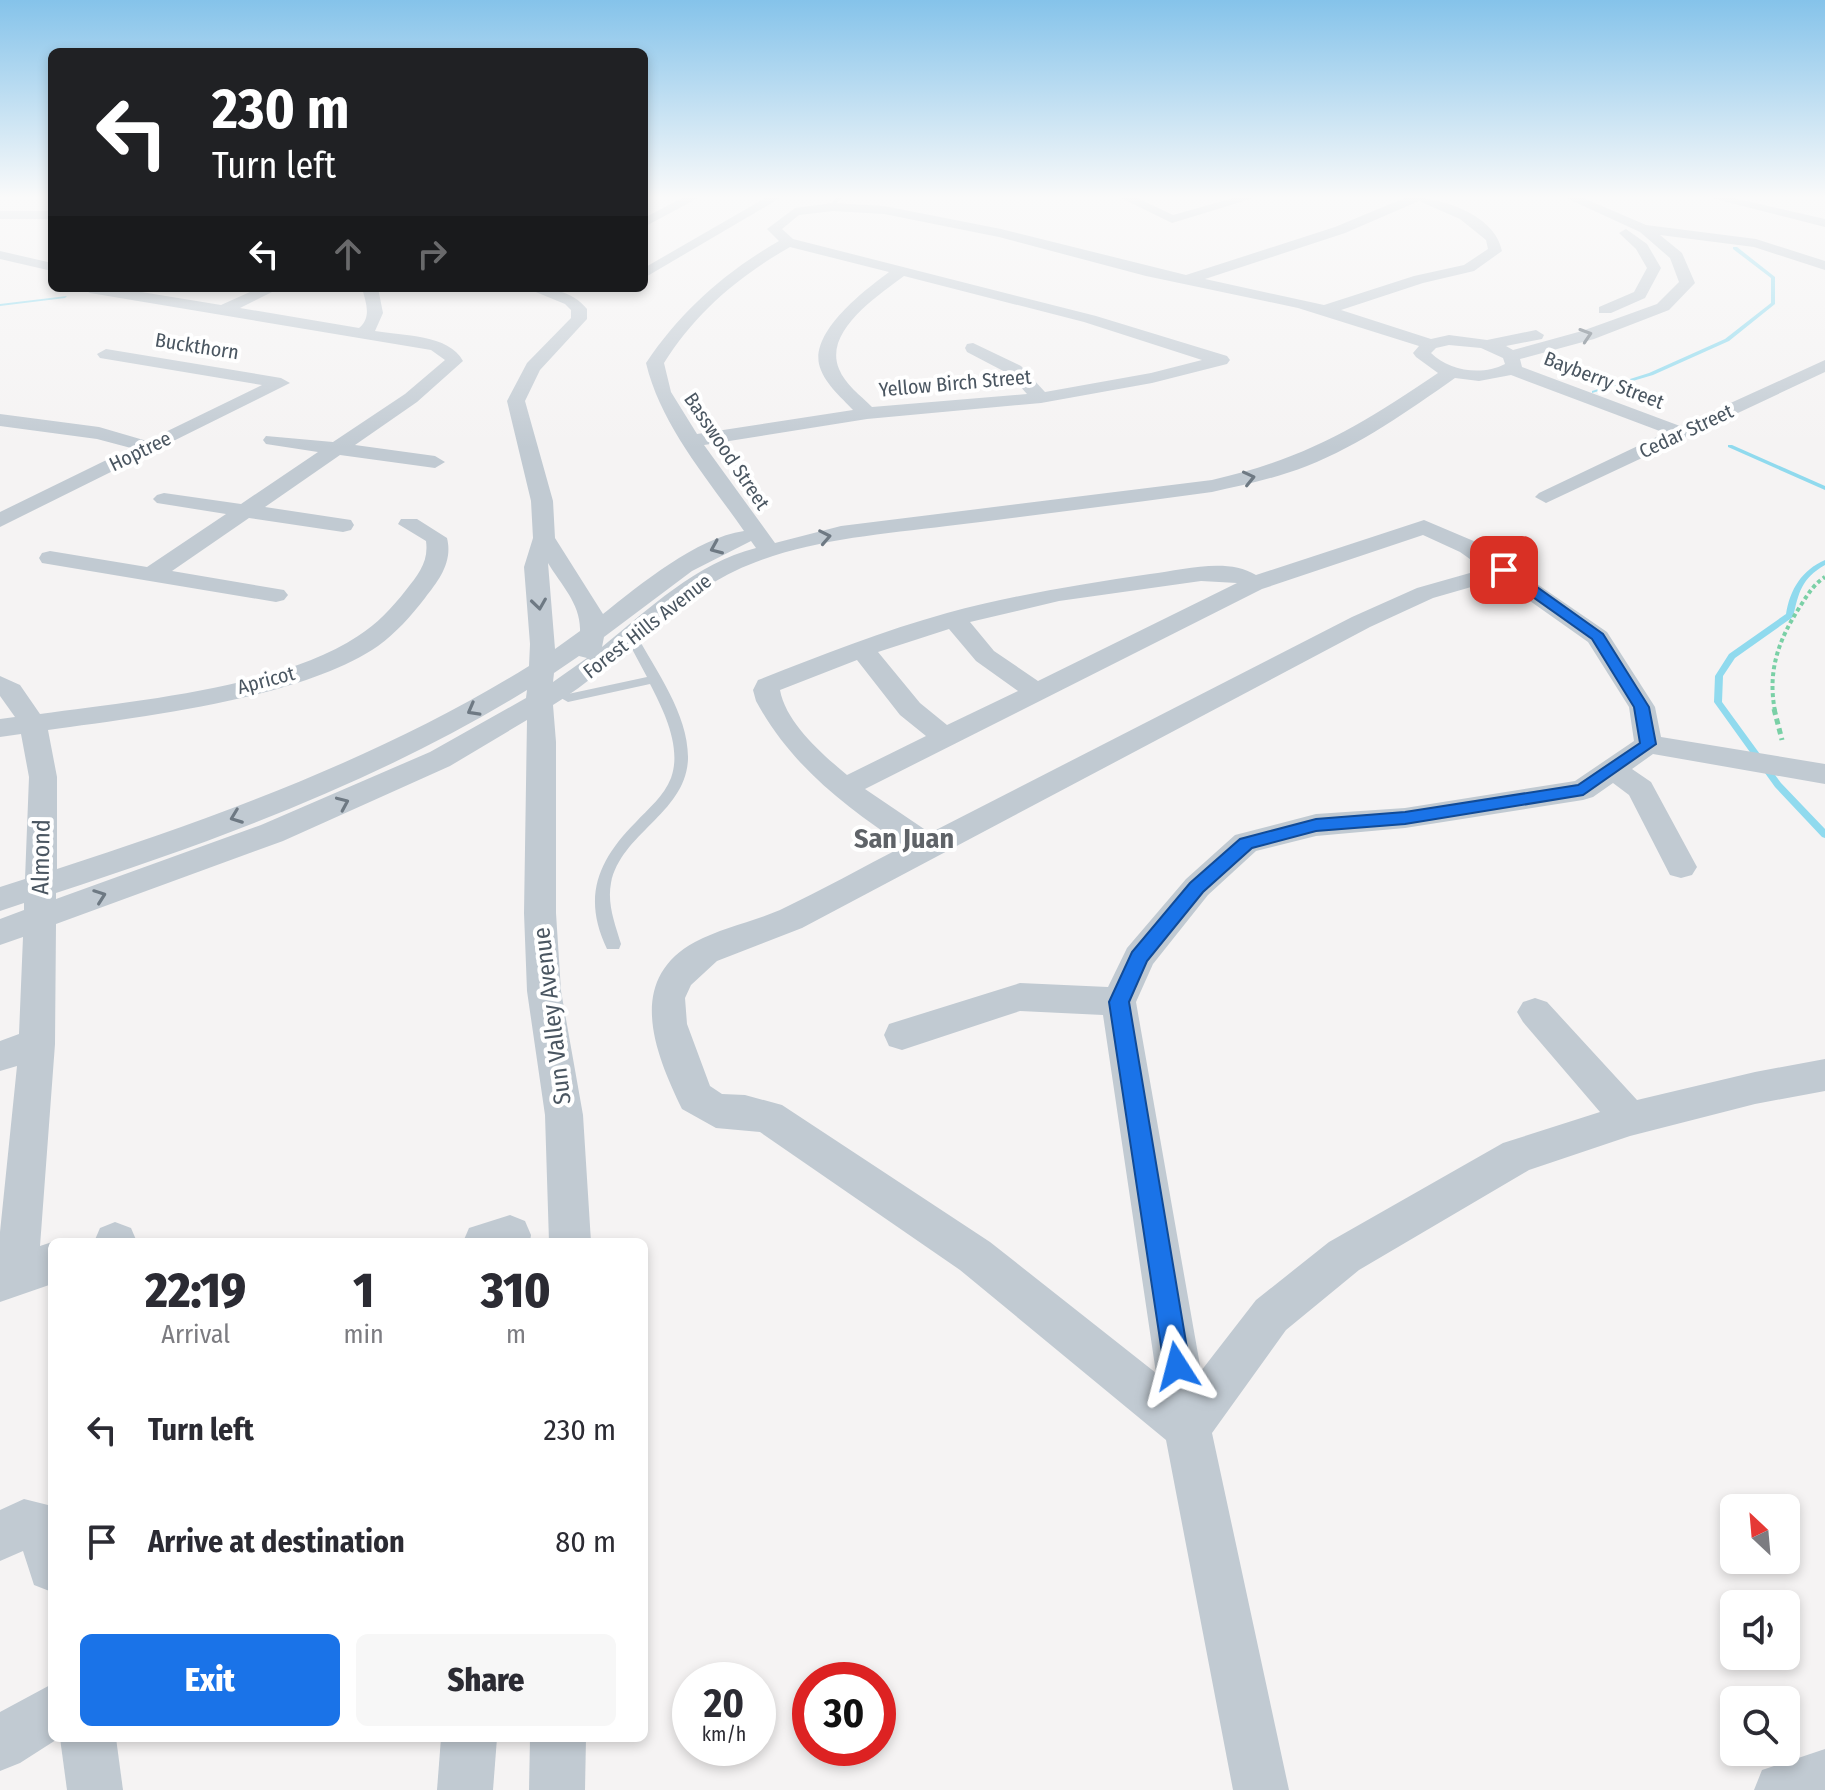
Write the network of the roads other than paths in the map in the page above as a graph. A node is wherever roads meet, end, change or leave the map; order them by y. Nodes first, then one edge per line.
1 (731, 281) edge
2 (888, 281) edge
3 (943, 281) edge
4 (1193, 281) edge
5 (1414, 281) edge
6 (1648, 281) edge
7 (1686, 281) edge
8 (113, 292) edge
9 (263, 292) edge
10 (371, 292) edge
11 (545, 292) edge
12 (1326, 310) junction
13 (222, 311) junction
14 (363, 333) junction
15 (1487, 345) junction
16 (973, 348) dead end
17 (106, 354) dead end
18 (1439, 359) junction
19 (1511, 363) junction
20 (1825, 365) edge
21 (281, 383) joint
22 (1041, 398) junction
23 (867, 413) junction
24 (0, 420) edge
25 (1681, 433) junction
26 (273, 440) dead end
27 (691, 441) junction
28 (148, 447) junction
29 (337, 449) junction
30 (435, 462) dead end
31 (1546, 497) dead end
32 (164, 499) dead end
33 (246, 511) junction
34 (0, 520) edge
35 (409, 524) dead end
36 (343, 525) dead end
37 (755, 533) junction
38 (544, 538) junction
39 (770, 550) junction
40 (50, 558) dead end
41 (1504, 570) junction
42 (151, 575) junction
43 (1254, 584) junction
44 (276, 595) dead end
45 (954, 619) junction
46 (595, 632) junction
47 (630, 634) junction
48 (862, 649) junction
49 (541, 671) junction
50 (652, 680) junction
51 (0, 684) edge
52 (1035, 691) junction
53 (562, 693) junction
54 (33, 723) junction
55 (0, 728) edge
56 (944, 737) junction
57 (1648, 744) junction
58 (1613, 769) junction
59 (1825, 774) edge
60 (842, 789) junction
61 (927, 846) junction
62 (1681, 867) dead end
63 (0, 899) edge
64 (40, 902) junction
65 (0, 932) edge
66 (613, 944) dead end
67 (1119, 1002) junction
68 (1535, 1012) dead end
69 (902, 1035) dead end
70 (37, 1044) junction
71 (0, 1056) edge
72 (1825, 1075) edge
73 (1630, 1119) junction
74 (570, 1238) edge
75 (23, 1273) edge
76 (1187, 1427) junction
77 (48, 1713) edge
78 (89, 1742) edge
79 (469, 1742) edge
80 (558, 1742) edge
81 (0, 1743) edge
82 (1825, 1777) edge
83 (95, 1790) edge
84 (465, 1790) edge
85 (557, 1790) edge
86 (1261, 1790) edge
87 (1782, 1790) edge

1 - 27 street, Basswood Street
2 - 23 street
3 - 22 street, Yellow Birch Street
4 - 12 street
5 - 12 street
6 - 15 street
19 -> 7 street
8 - 13 street
9 - 13 street
10 - 14 street
11 - 38 street, Sun Valley Avenue
12 - 18 street
13 - 14 street
14 - 29 street
15 - 18 street
15 - 19 street, Bayberry Street
16 - 22 street
17 - 21 street, Buckthorn
18 - 19 street
18 - 37 street, Forest Hills Avenue
39 -> 18 street, Forest Hills Avenue
19 - 25 street, Bayberry Street
20 - 25 street, Cedar Street
21 - 28 street, Hoptree
22 - 23 street, Yellow Birch Street
23 - 27 street, Yellow Birch Street
24 - 28 street
25 - 31 street, Cedar Street
26 - 29 street
27 - 37 street, Basswood Street
28 - 34 street, Hoptree
29 - 30 street
29 - 33 street
32 - 33 street
33 - 36 street
33 - 42 street
35 - 54 street, Apricot
37 - 39 street, Basswood Street
37 -> 46 street, Forest Hills Avenue
38 - 46 street, Sun Valley Avenue
38 -> 49 street, Sun Valley Avenue
39 - 47 street, Forest Hills Avenue
40 - 42 street
41 - 43 street
41 - 57 street
41 - 61 street
42 - 44 street
43 - 45 street
43 - 52 street
45 - 48 street
45 - 52 street
46 - 49 street, Forest Hills Avenue
46 - 53 street, Sun Valley Avenue
47 - 50 lane
47 - 53 street, Forest Hills Avenue
48 - 56 street
48 - 60 street
49 - 53 street, Sun Valley Avenue
49 -> 64 street, Forest Hills Avenue
50 - 53 lane
50 - 66 lane
51 - 54 street, Almond
52 - 56 street
64 -> 53 street, Forest Hills Avenue
53 - 74 street, Sun Valley Avenue
54 - 55 street, Apricot
54 - 64 street, Almond
56 - 60 street
57 - 58 street
57 - 59 street
58 - 62 street
58 - 67 street
60 - 61 street
61 - 76 street
63 - 64 street, Forest Hills Avenue
64 - 65 street, Forest Hills Avenue
64 - 70 street, Almond
67 - 69 street
67 - 76 street
68 - 73 street
70 - 71 street
70 - 75 street, Almond
72 - 73 street
73 - 76 street
76 - 86 street
77 - 81 street
78 - 83 street
79 - 84 street
80 - 85 street
82 - 87 street

